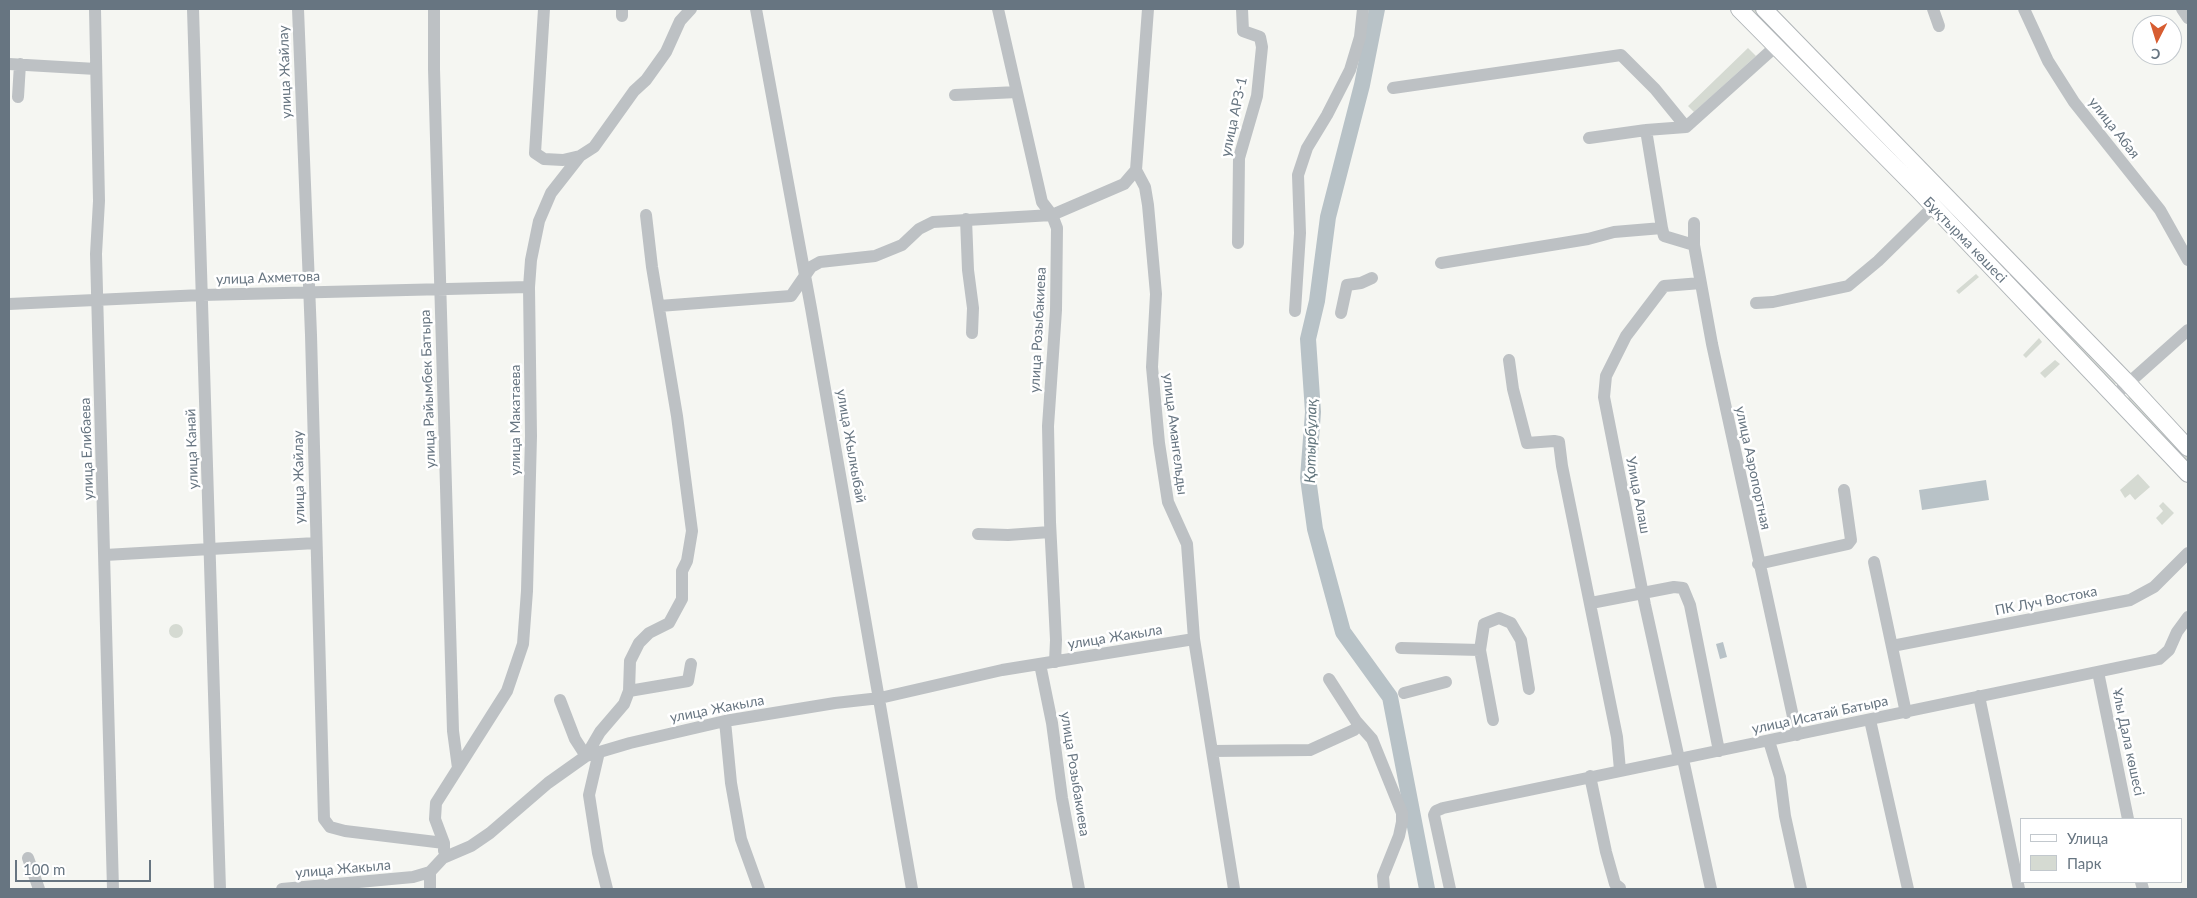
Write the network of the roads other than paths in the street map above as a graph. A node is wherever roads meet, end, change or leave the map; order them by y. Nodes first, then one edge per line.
1 (95, 9) edge
2 (193, 9) edge
3 (298, 9) edge
4 (434, 9) edge
5 (544, 9) edge
6 (691, 9) edge
7 (756, 9) edge
8 (998, 9) edge
9 (1148, 9) edge
10 (1242, 9) edge
11 (1363, 9) edge
12 (1739, 9) edge
13 (1764, 9) edge
14 (1933, 9) edge
15 (2024, 9) edge
16 (2182, 9) edge
17 (2188, 18) edge
18 (1939, 26) dead end
19 (1776, 47) junction
20 (14, 64) edge
21 (96, 69) junction
22 (1393, 88) dead end
23 (1017, 92) junction
24 (955, 95) dead end
25 (18, 97) dead end
26 (1686, 127) junction
27 (1646, 130) junction
28 (1589, 138) dead end
29 (580, 156) junction
30 (1136, 170) junction
31 (1933, 207) junction
32 (1052, 215) junction
33 (646, 216) dead end
34 (966, 219) junction
35 (1694, 223) dead end
36 (1662, 228) junction
37 (1238, 243) dead end
38 (1694, 245) junction
39 (2188, 260) edge
40 (1442, 263) dead end
41 (805, 276) junction
42 (1372, 278) dead end
43 (1701, 283) junction
44 (529, 287) junction
45 (440, 288) junction
46 (308, 292) junction
47 (202, 295) junction
48 (791, 296) junction
49 (98, 300) junction
50 (9, 304) edge
51 (1756, 304) dead end
52 (659, 306) junction
53 (811, 308) junction
54 (1295, 311) dead end
55 (1341, 313) dead end
56 (2188, 330) edge
57 (972, 333) dead end
58 (1509, 360) dead end
59 (2128, 383) junction
60 (2114, 396) junction
61 (2188, 448) edge
62 (2188, 474) edge
63 (1844, 490) dead end
64 (1050, 532) junction
65 (978, 534) dead end
66 (316, 544) junction
67 (210, 549) junction
68 (2188, 553) edge
69 (105, 555) junction
70 (1874, 562) dead end
71 (1758, 564) junction
72 (1642, 593) junction
73 (1591, 603) junction
74 (2188, 617) edge
75 (1194, 639) junction
76 (1892, 646) junction
77 (1400, 648) dead end
78 (1480, 650) junction
79 (1055, 662) junction
80 (691, 664) dead end
81 (1040, 664) junction
82 (2098, 672) junction
83 (1329, 680) dead end
84 (1446, 682) dead end
85 (1529, 689) dead end
86 (630, 691) junction
87 (1404, 693) dead end
88 (1979, 696) junction
89 (880, 698) junction
90 (560, 700) dead end
91 (1906, 713) junction
92 (1493, 720) dead end
93 (1870, 720) junction
94 (725, 721) junction
95 (1359, 724) junction
96 (1797, 736) junction
97 (1769, 741) junction
98 (1212, 751) junction
99 (1720, 751) junction
100 (599, 752) junction
101 (586, 756) junction
102 (1681, 759) junction
103 (458, 768) junction
104 (1620, 770) junction
105 (1590, 776) junction
106 (2128, 818) edge
107 (444, 843) junction
108 (28, 858) dead end
109 (443, 858) junction
110 (430, 872) junction
111 (1620, 888) dead end
112 (39, 889) edge
113 (113, 889) edge
114 (220, 889) edge
115 (282, 889) edge
116 (430, 889) edge
117 (607, 889) edge
118 (759, 889) edge
119 (912, 889) edge
120 (1079, 889) edge
121 (1234, 889) edge
122 (1384, 889) edge
123 (1450, 889) edge
124 (1711, 889) edge
125 (1801, 889) edge
126 (1908, 889) edge
127 (2019, 889) edge

1 - 21 street, улица Елибаева
2 - 47 street, улица Канай
3 - 46 street, улица Жайлау
4 - 45 street, улица Райымбек Батыра
5 - 29 street
6 - 29 street, улица Макатаева
7 - 41 street, улица Жылкыбай
8 - 23 street, улица Розыбакиева
9 - 30 street, улица Амангельды
10 - 37 street, улица АРЗ-1
11 - 54 street
12 - 19 main road, Бұқтырма көшесі
13 - 59 main road, Бұқтырма көшесі
14 - 18 street
15 - 39 street, улица Абая
16 - 17 street
19 - 26 street
19 - 31 main road, Бұқтырма көшесі
20 - 21 street
20 - 25 street
21 - 49 street, улица Елибаева
22 - 26 street
23 - 24 street
23 - 32 street, улица Розыбакиева
26 - 27 street
27 - 28 street
27 - 36 street
29 - 44 street, улица Макатаева
30 - 32 street
30 - 75 street, улица Амангельды
31 - 51 street
31 - 60 main road, Бұқтырма көшесі
32 - 34 street
32 - 64 street, улица Розыбакиева
33 - 52 street
34 - 41 street
34 - 57 street
35 - 38 street, улица Аэропортная
36 - 38 street
36 - 40 street
38 - 43 street, улица Аэропортная
41 - 48 street
41 - 53 street, улица Жылкыбай
42 - 55 street
43 - 71 street, улица Аэропортная
43 - 72 street, Улица Алаш
44 - 45 street, улица Ахметова
44 - 103 street, улица Макатаева
45 - 46 street, улица Ахметова
45 - 103 street, улица Райымбек Батыра
46 - 47 street, улица Ахметова
46 - 66 street, улица Жайлау
47 - 49 street, улица Ахметова
47 - 67 street, улица Канай
48 - 52 street
48 - 53 street
49 - 50 street, улица Ахметова
49 - 69 street, улица Елибаева
52 - 86 street
53 - 89 street, улица Жылкыбай
56 - 59 street
58 - 73 street
59 - 60 street
59 - 61 main road, Бұқтырма көшесі
60 - 62 main road, Бұқтырма көшесі
63 - 71 street
64 - 65 street
64 - 79 street, улица Розыбакиева
66 - 67 street
66 - 107 street, улица Жайлау
67 - 69 street
67 - 114 street, улица Канай
68 - 76 street, ПК Луч Востока
69 - 113 street, улица Елибаева
70 - 76 street
71 - 96 street, улица Аэропортная
72 - 73 street
72 - 99 street
72 - 102 street, Улица Алаш
73 - 104 street
74 - 82 street, улица Исатай Батыра
75 - 79 street, улица Жакыла
75 - 98 street, улица Амангельды
76 - 91 street
77 - 78 street
78 - 85 street
78 - 92 street
79 - 81 street, улица Жакыла
80 - 86 street
81 - 89 street, улица Жакыла
81 - 120 street, улица Розыбакиева
82 - 88 street, улица Исатай Батыра
82 - 106 street, Ұлы Дала көшесі
83 - 95 street
84 - 87 street
86 - 101 street
88 - 91 street, улица Исатай Батыра
88 - 127 street
89 - 94 street, улица Жакыла
89 - 119 street, улица Жылкыбай
90 - 101 street
91 - 93 street, улица Исатай Батыра
93 - 96 street, улица Исатай Батыра
93 - 126 street
94 - 100 street, улица Жакыла
94 - 118 street
95 - 98 street
95 - 122 street
96 - 97 street, улица Исатай Батыра
97 - 99 street, улица Исатай Батыра
97 - 125 street
98 - 121 street, улица Амангельды
99 - 102 street, улица Исатай Батыра
100 - 101 street, улица Жакыла
100 - 117 street
101 - 109 street, улица Жакыла
102 - 104 street, улица Исатай Батыра
102 - 124 street, Улица Алаш
103 - 107 street, улица Макатаева
104 - 105 street, улица Исатай Батыра
105 - 111 street
105 - 123 street, улица Исатай Батыра
107 - 109 street, улица Макатаева
108 - 112 street
109 - 110 street, улица Жакыла
110 - 115 street, улица Жакыла
110 - 116 street

